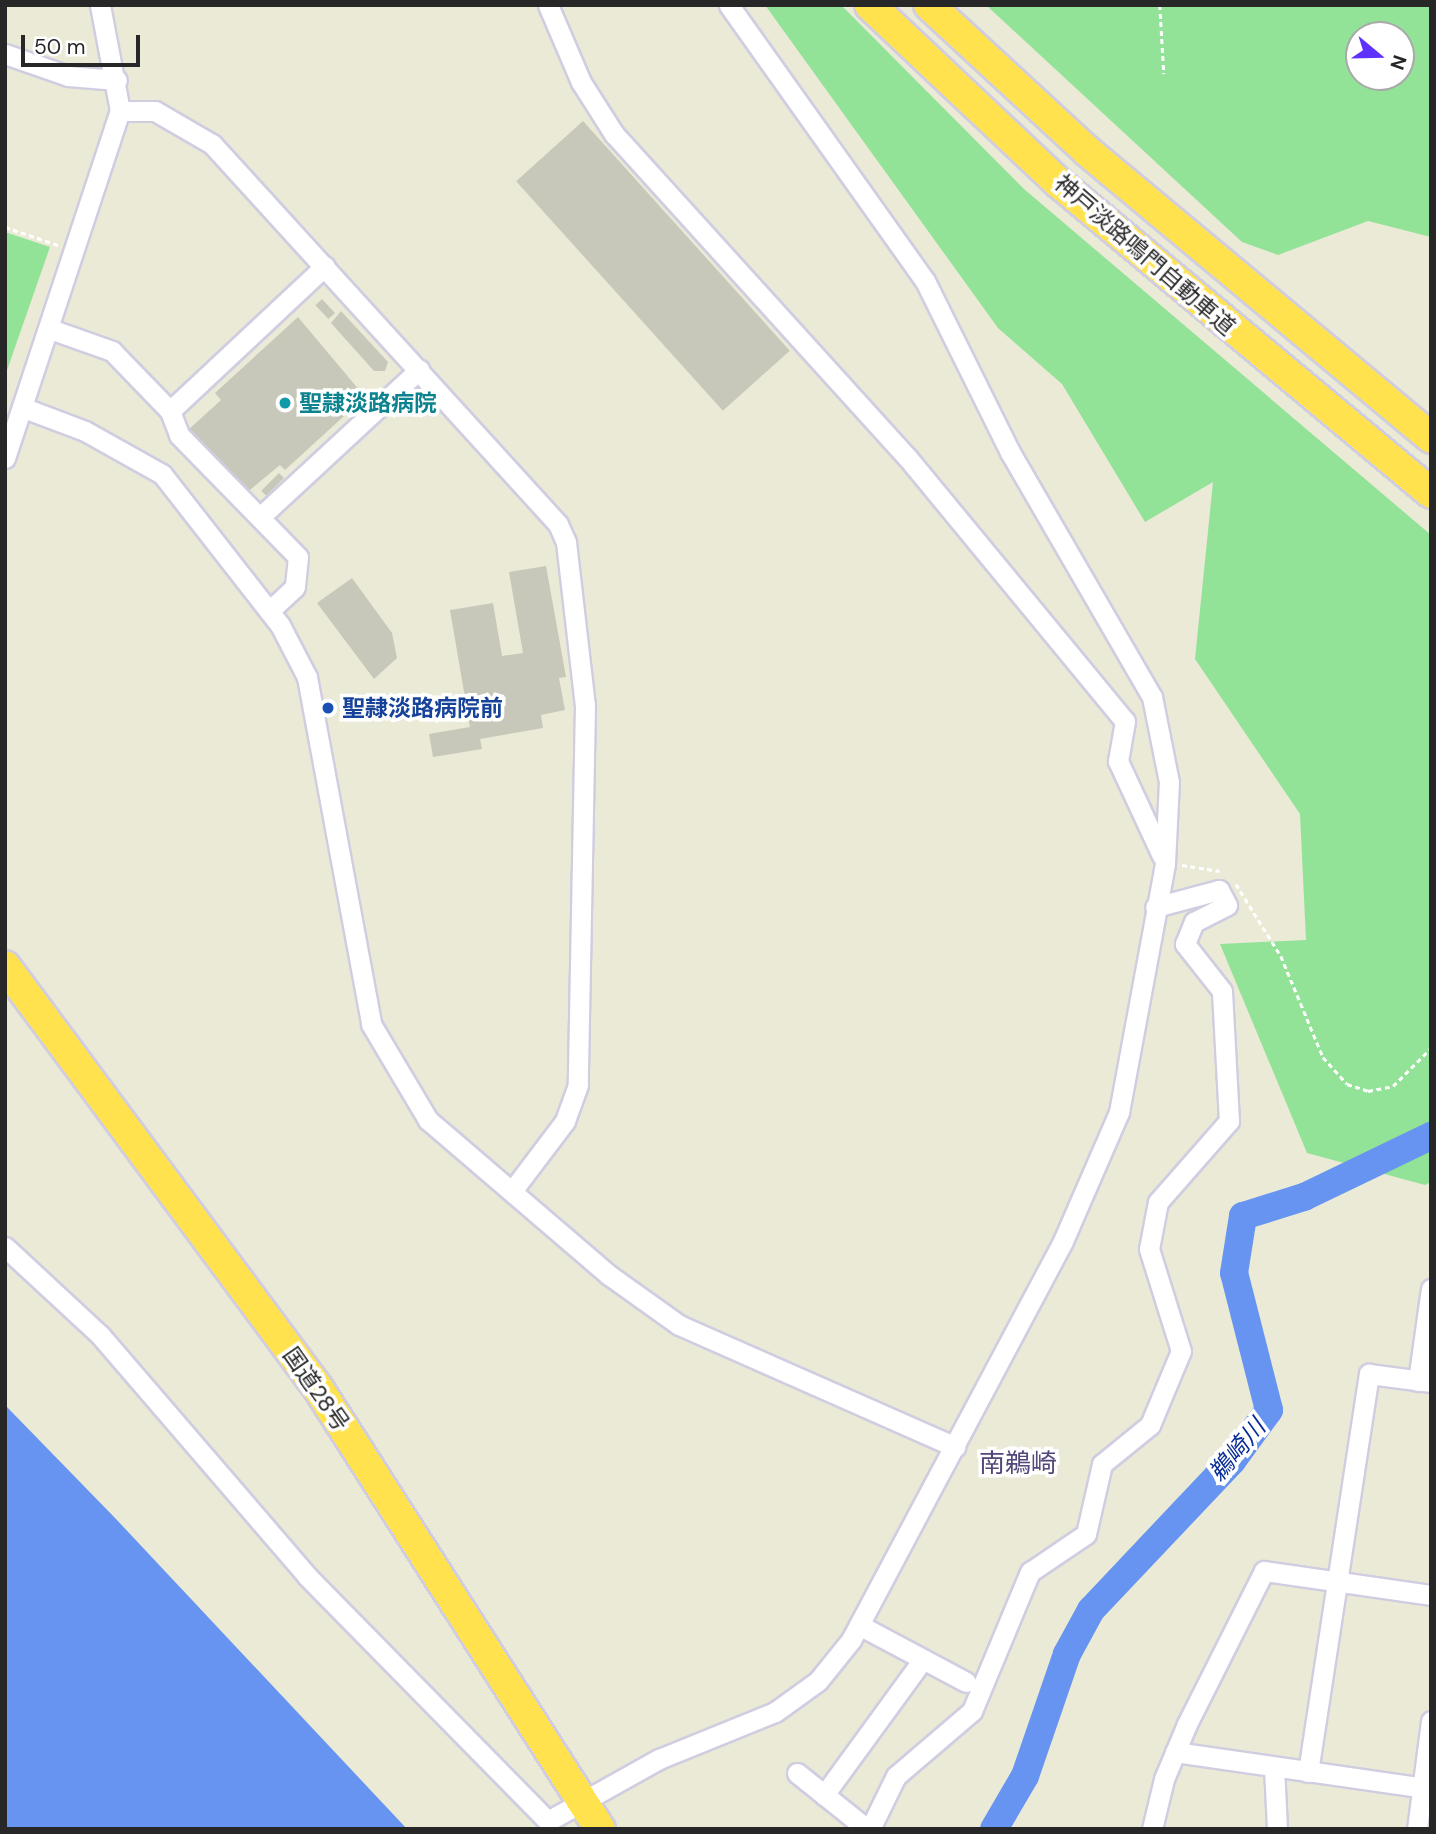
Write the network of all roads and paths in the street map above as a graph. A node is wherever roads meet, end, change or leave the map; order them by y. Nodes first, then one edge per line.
1 (100, 5) edge
2 (548, 5) edge
3 (729, 5) edge
4 (870, 5) edge
5 (929, 5) edge
6 (1160, 5) edge
7 (5, 54) edge
8 (1164, 74) dead end
9 (117, 80) junction
10 (120, 111) junction
11 (5, 227) edge
12 (54, 258) dead end
13 (325, 266) junction
14 (50, 329) junction
15 (419, 370) junction
16 (24, 408) junction
17 (170, 411) junction
18 (1431, 438) edge
19 (5, 458) edge
20 (1431, 493) edge
21 (260, 517) junction
22 (269, 611) junction
23 (1165, 863) junction
24 (1155, 907) junction
25 (5, 966) edge
26 (1431, 1048) edge
27 (512, 1191) junction
28 (5, 1247) edge
29 (1431, 1289) edge
30 (1424, 1382) edge
31 (955, 1447) junction
32 (1338, 1582) junction
33 (1431, 1595) edge
34 (859, 1625) junction
35 (923, 1659) junction
36 (966, 1682) dead end
37 (1431, 1721) edge
38 (1175, 1752) junction
39 (1274, 1767) junction
40 (1308, 1772) junction
41 (797, 1773) dead end
42 (1426, 1789) edge
43 (824, 1795) junction
44 (582, 1802) junction
45 (600, 1829) edge
46 (869, 1829) edge
47 (1152, 1829) edge
48 (1277, 1829) edge
49 (1417, 1829) edge

1 - 9 street
2 - 23 street
3 - 23 street
4 - 20 highway, 神戸淡路鳴門自動車道
5 - 18 highway, 神戸淡路鳴門自動車道
6 - 8 path
7 - 9 street
9 - 10 street
10 - 13 street
10 - 14 street
11 - 12 path
13 - 15 street
13 - 17 street
14 - 16 street
14 - 17 street
15 - 21 street
15 - 27 street
16 - 19 street
16 - 22 street
17 - 21 street
21 - 22 street
22 - 27 street
23 - 24 street
23 - 26 path
24 - 31 street
24 - 46 street
25 - 44 highway, 国道28号
27 - 31 street
28 - 44 street
29 - 30 street
30 - 32 street
31 - 34 street
32 - 33 street
32 - 38 street
32 - 40 street
34 - 35 street
34 - 44 street
35 - 36 street
35 - 43 street
37 - 42 street
38 - 39 street
38 - 47 street
39 - 40 street
39 - 48 street
40 - 42 street
41 - 43 street
42 - 49 street
43 - 46 street
44 - 45 highway, 国道28号

